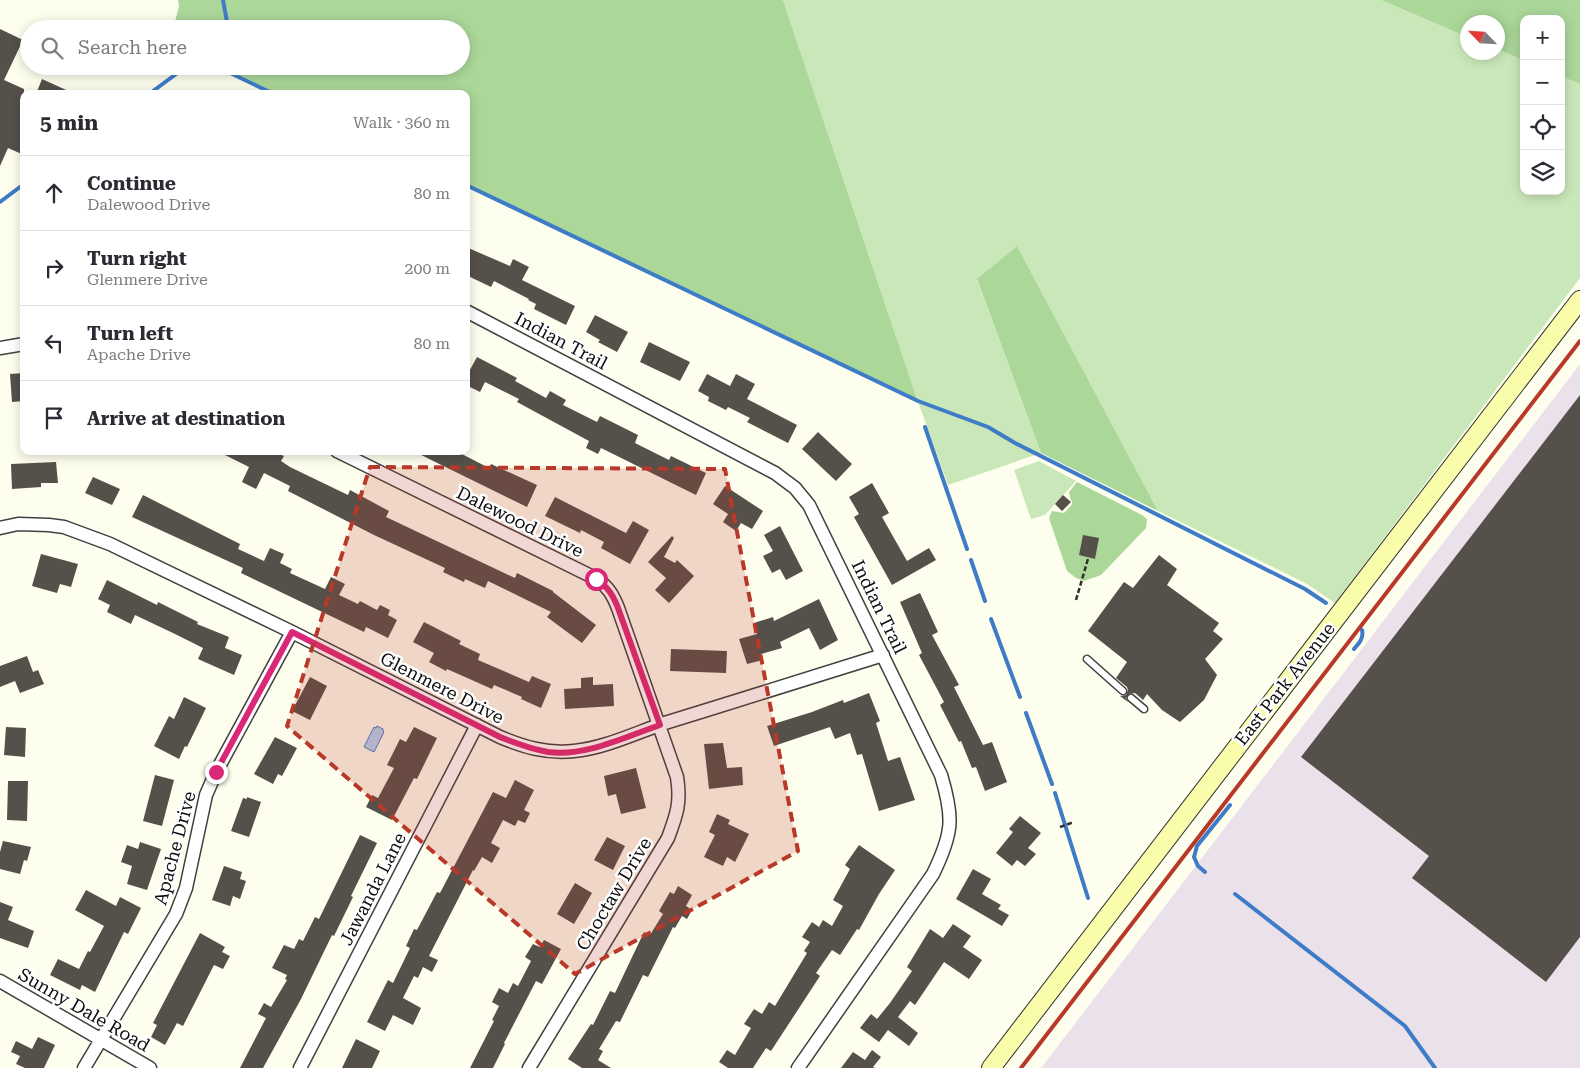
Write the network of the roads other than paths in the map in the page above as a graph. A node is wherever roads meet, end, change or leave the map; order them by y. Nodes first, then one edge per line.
1 (1580, 300) edge
2 (470, 313) edge
3 (20, 345) edge
4 (0, 348) edge
5 (345, 455) edge
6 (0, 528) edge
7 (292, 632) junction
8 (883, 655) junction
9 (1087, 659) dead end
10 (1123, 691) dead end
11 (1131, 698) dead end
12 (1144, 709) dead end
13 (660, 725) junction
14 (477, 726) junction
15 (0, 981) edge
16 (101, 1041) junction
17 (84, 1068) edge
18 (150, 1068) edge
19 (300, 1068) edge
20 (529, 1068) edge
21 (798, 1068) edge
22 (991, 1068) edge

1 - 22 street, East Park Avenue
2 - 8 street, Indian Trail
3 - 4 street
5 - 13 street, Dalewood Drive
6 - 7 street, Glenmere Drive
7 - 14 street, Glenmere Drive
7 - 16 street, Apache Drive
8 - 13 street, Glenmere Drive
8 - 21 street, Indian Trail
9 - 10 lane
11 - 12 lane
13 - 14 street, Glenmere Drive
13 - 20 street, Choctaw Drive
14 - 19 street, Jawanda Lane
15 - 16 street, Sunny Dale Road
16 - 17 street, Apache Drive
16 - 18 street, Sunny Dale Road

